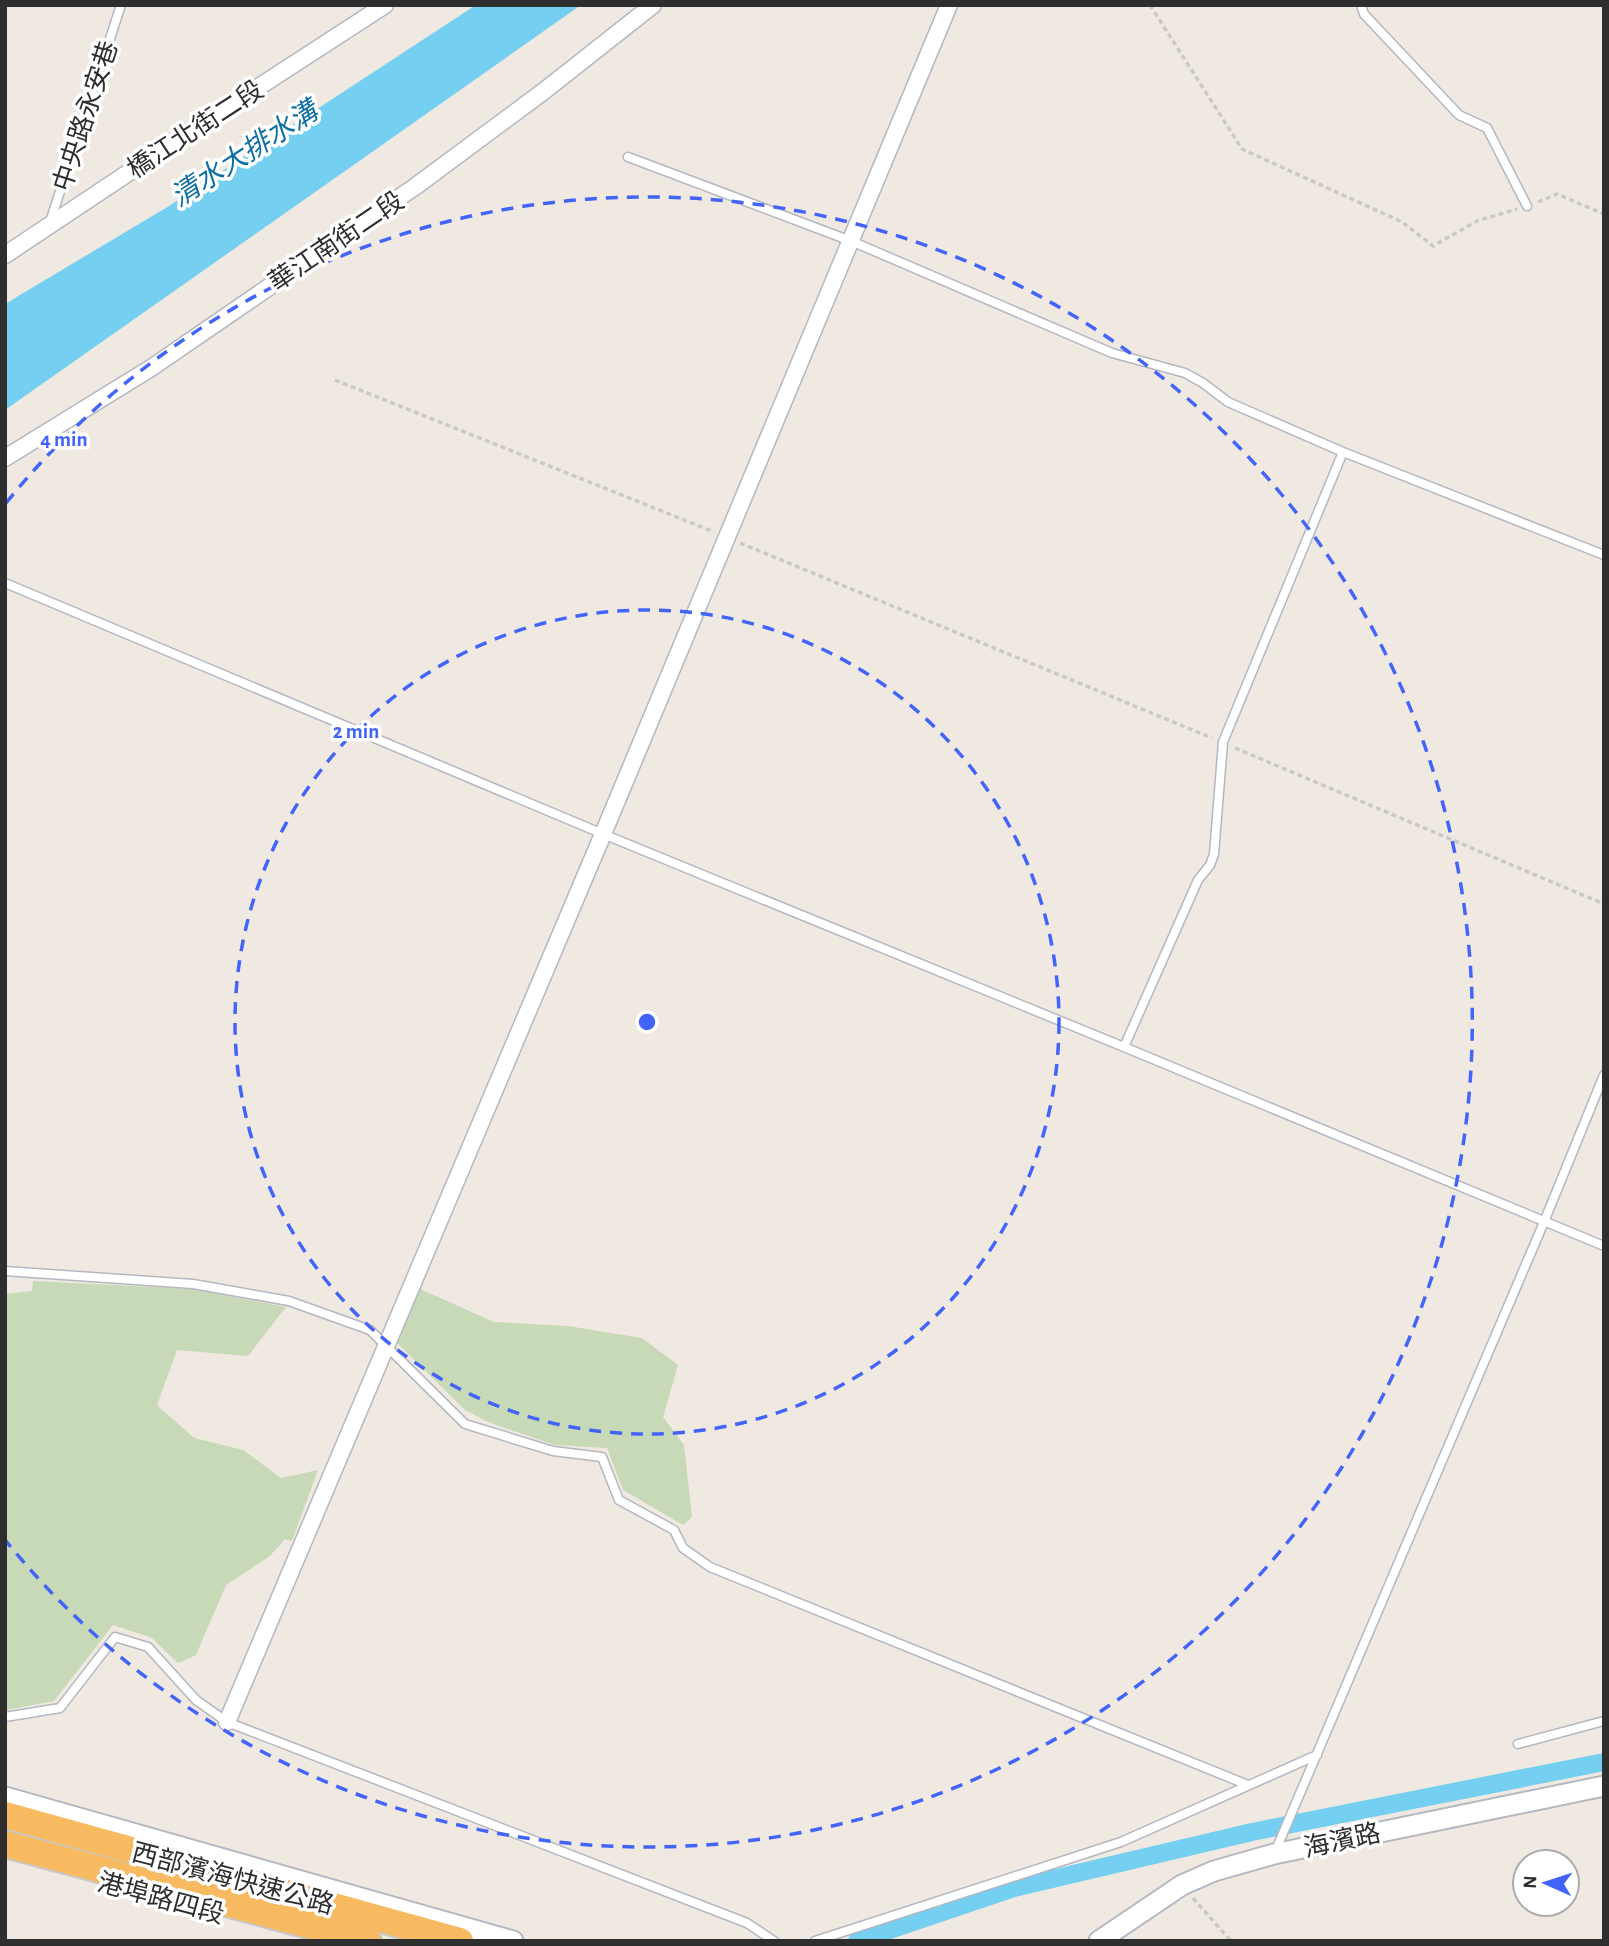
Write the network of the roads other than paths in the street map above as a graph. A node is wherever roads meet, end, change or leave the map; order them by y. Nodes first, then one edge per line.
1 (121, 5) edge
2 (385, 5) edge
3 (653, 5) edge
4 (949, 5) edge
5 (1361, 5) edge
6 (628, 157) dead end
7 (1527, 206) road end
8 (48, 226) junction
9 (851, 241) junction
10 (5, 255) edge
11 (1343, 452) junction
12 (5, 458) edge
13 (1604, 555) edge
14 (5, 583) edge
15 (603, 834) junction
16 (1124, 1047) junction
17 (1604, 1075) edge
18 (1544, 1222) junction
19 (1604, 1246) edge
20 (5, 1271) edge
21 (386, 1345) junction
22 (5, 1717) edge
23 (1604, 1721) edge
24 (227, 1722) junction
25 (1518, 1744) dead end
26 (1315, 1760) junction
27 (1248, 1786) junction
28 (1604, 1786) edge
29 (5, 1797) edge
30 (5, 1815) edge
31 (5, 1844) edge
32 (1277, 1846) junction
33 (5, 1855) edge
34 (316, 1941) edge
35 (368, 1941) edge
36 (460, 1941) edge
37 (513, 1941) edge
38 (774, 1941) edge
39 (816, 1941) edge
40 (1099, 1941) edge

1 - 8 lane, 中央路永安巷
2 - 8 street, 橋江北街二段
3 - 12 street, 華江南街二段
4 - 9 street
5 - 7 lane
6 - 9 lane
8 - 10 street, 橋江北街二段
9 - 11 lane
9 - 15 street
11 - 13 lane
11 - 16 lane
14 - 15 lane
15 - 16 lane
15 - 21 street
16 - 18 lane
17 - 18 lane
18 - 19 lane
18 - 26 lane
20 - 21 lane
21 - 24 street
21 - 27 lane
22 - 24 lane
23 - 25 lane
24 - 38 lane
26 - 27 lane
26 - 32 lane
27 - 39 lane
28 - 32 street, 海濱路
29 - 37 street, 港埠路四段
30 - 36 highway, 西部濱海快速公路
31 - 35 highway, 西部濱海快速公路
32 - 40 street, 海濱路
33 - 34 street, 港埠路四段

